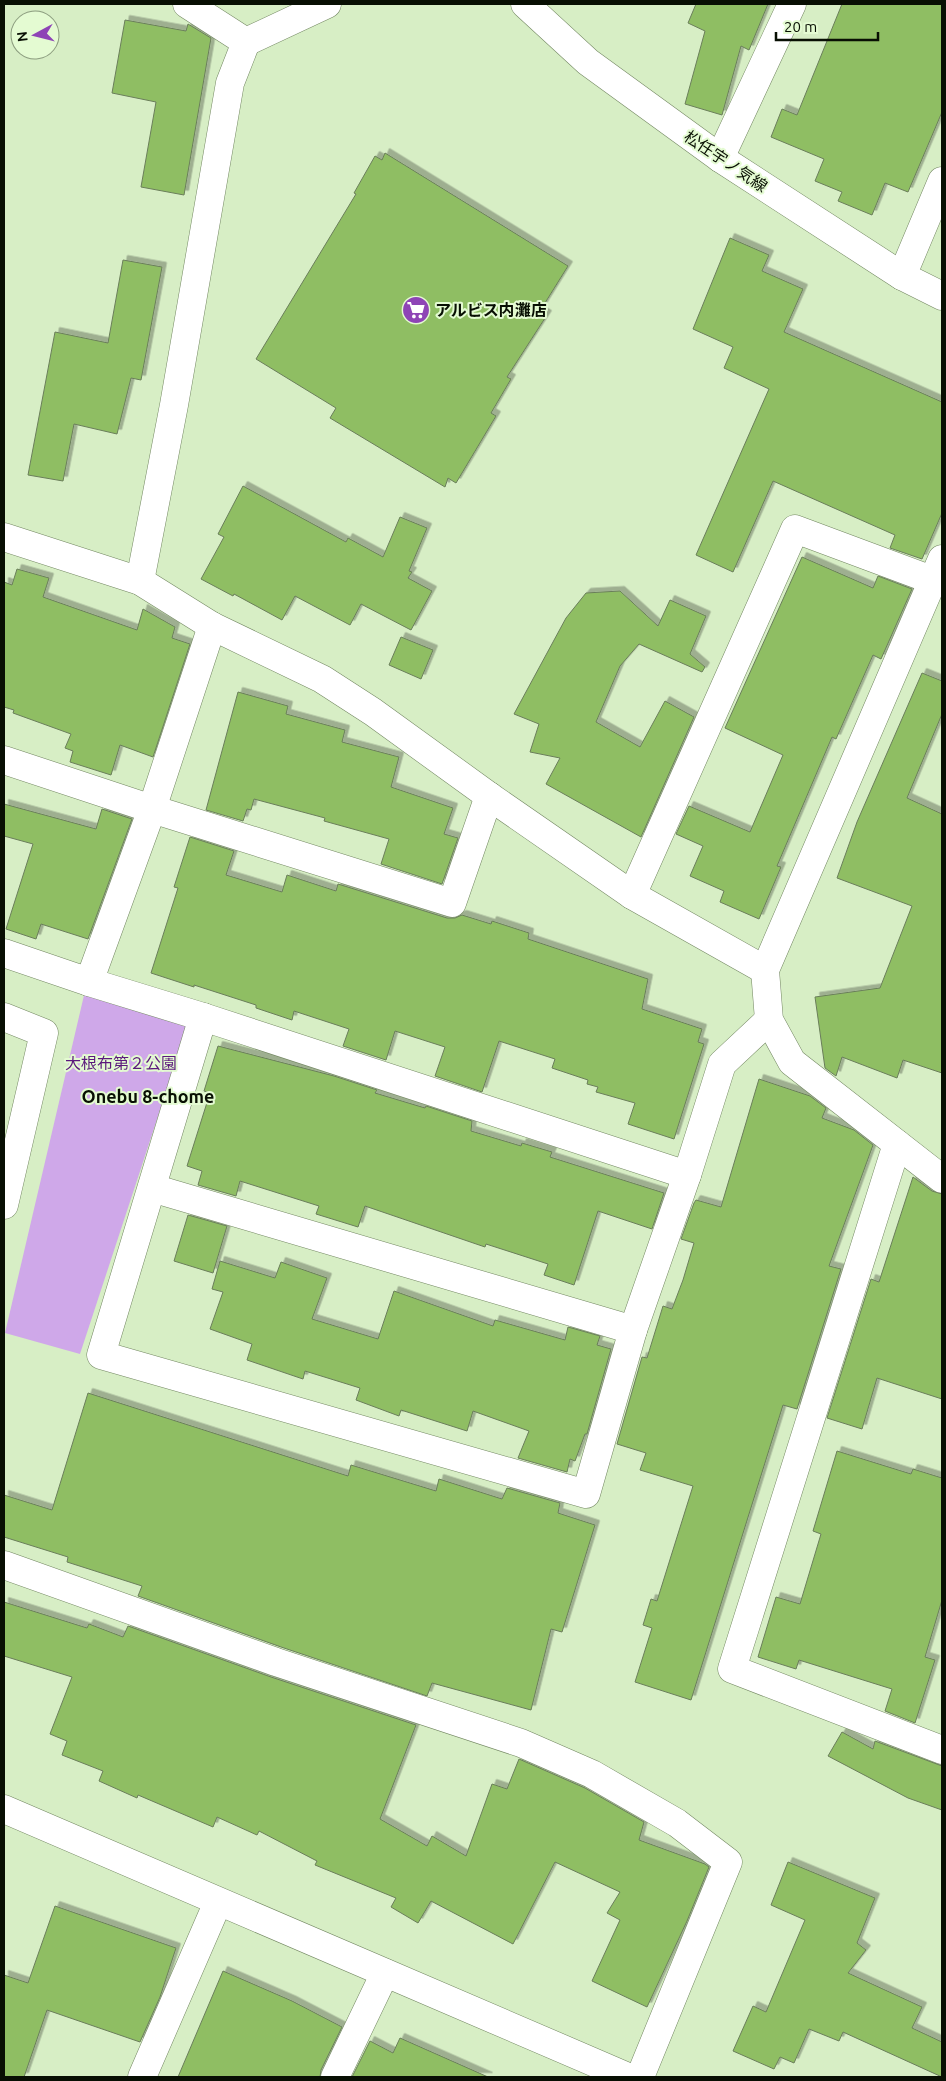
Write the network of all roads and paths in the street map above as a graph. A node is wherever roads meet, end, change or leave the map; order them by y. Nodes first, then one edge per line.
1 (187, 4) edge
2 (327, 4) edge
3 (525, 4) edge
4 (792, 4) edge
5 (246, 42) junction
6 (720, 158) junction
7 (942, 181) edge
8 (902, 276) junction
9 (942, 296) edge
10 (4, 537) edge
11 (937, 569) edge
12 (140, 581) junction
13 (212, 626) junction
14 (4, 760) edge
15 (489, 796) junction
16 (152, 809) junction
17 (632, 895) junction
18 (4, 953) edge
19 (765, 970) junction
20 (89, 982) junction
21 (4, 1017) edge
22 (204, 1017) junction
23 (769, 1020) junction
24 (897, 1144) junction
25 (687, 1176) junction
26 (942, 1178) edge
27 (152, 1188) junction
28 (4, 1205) edge
29 (633, 1330) junction
30 (4, 1565) edge
31 (942, 1750) edge
32 (4, 1809) edge
33 (218, 1902) junction
34 (385, 1973) junction
35 (142, 2077) edge
36 (335, 2077) edge
37 (628, 2077) edge
38 (640, 2077) edge

1 - 5 street
2 - 5 street
3 - 6 street, 松任宇ノ気線
4 - 6 street
5 - 12 street
6 - 8 street, 松任宇ノ気線
7 - 8 street
8 - 9 street, 松任宇ノ気線
10 - 12 street
11 - 17 street
11 - 19 street
12 - 13 street
13 - 15 street
13 - 16 street
14 - 16 street
15 - 16 street
15 - 17 street
16 - 20 street
17 - 19 street
18 - 20 street
19 - 23 street
20 - 22 street
21 - 28 street
22 - 25 street
22 - 27 street
23 - 24 street
23 - 25 street
24 - 26 street
24 - 31 street
25 - 29 street
27 - 29 street
27 - 29 street
30 - 38 street
32 - 33 street
33 - 34 street
33 - 35 street
34 - 36 street
34 - 37 street

